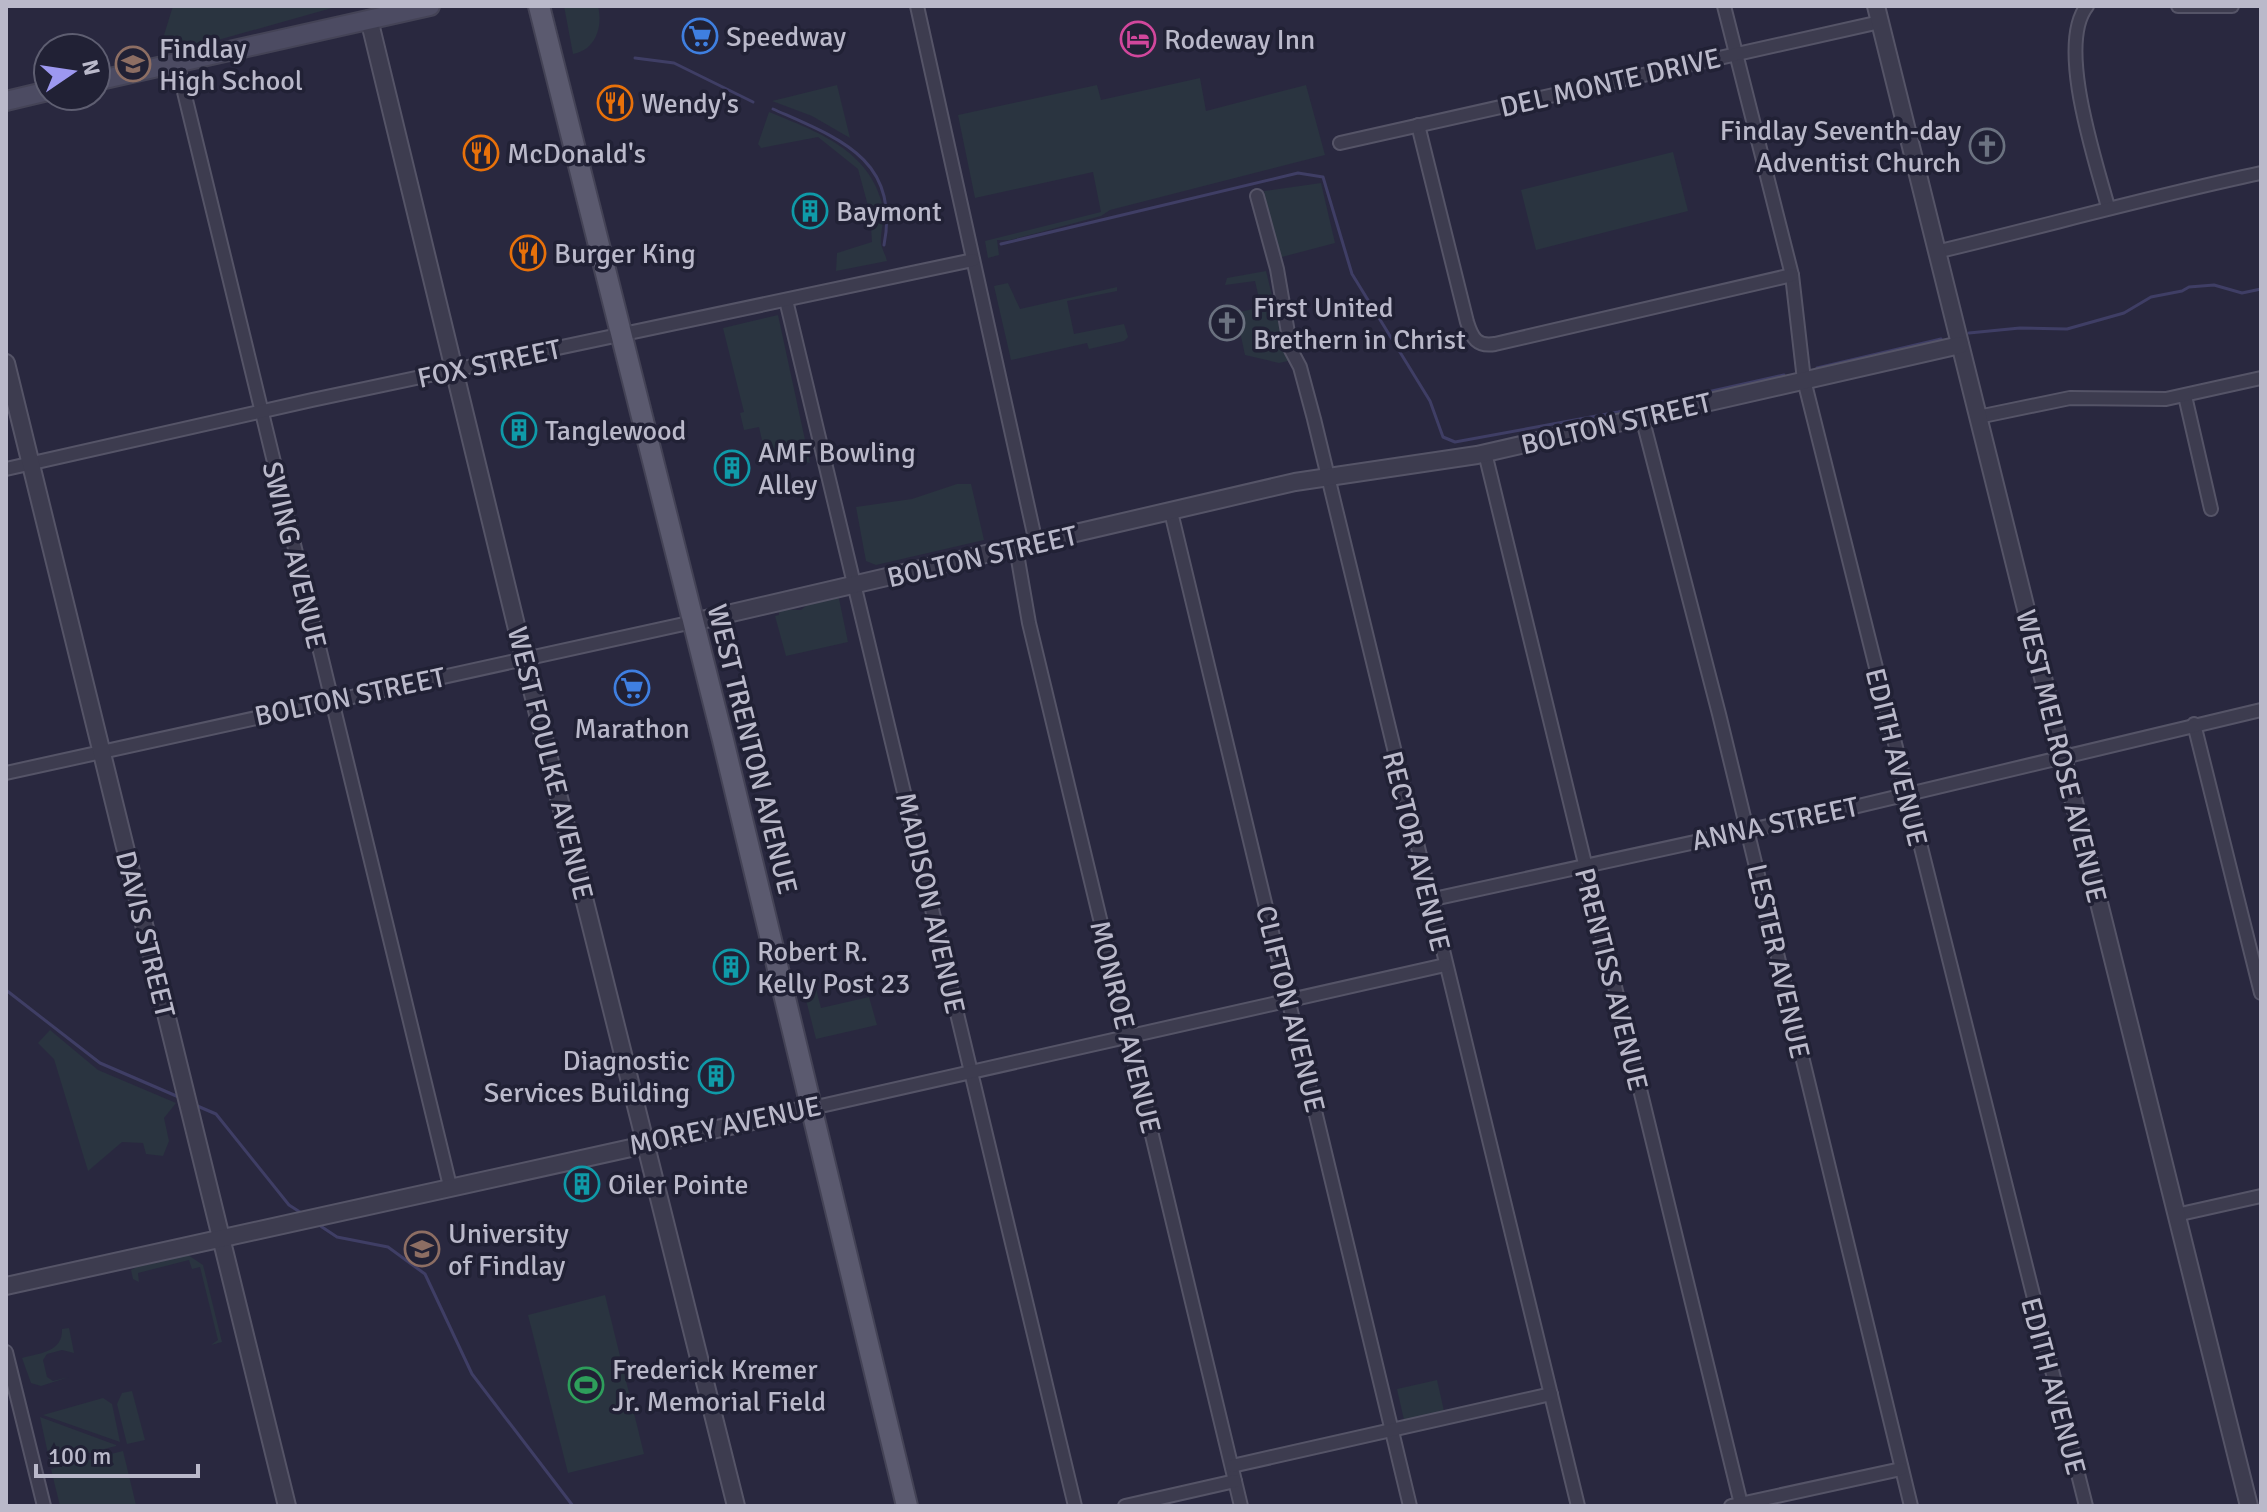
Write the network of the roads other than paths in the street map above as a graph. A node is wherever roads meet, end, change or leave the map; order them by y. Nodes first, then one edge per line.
1 (430, 6) edge
2 (539, 6) edge
3 (917, 6) edge
4 (1724, 6) edge
5 (2087, 6) edge
6 (2178, 6) edge
7 (2232, 6) edge
8 (1878, 14) edge
9 (369, 19) junction
10 (1736, 54) junction
11 (177, 63) junction
12 (112, 77) edge
13 (32, 95) edge
14 (6, 101) edge
15 (1418, 125) junction
16 (1340, 143) dead end
17 (2261, 173) edge
18 (1257, 196) dead end
19 (2108, 207) junction
20 (1936, 252) junction
21 (973, 260) junction
22 (1792, 275) junction
23 (786, 300) junction
24 (622, 335) junction
25 (1960, 345) junction
26 (6, 363) edge
27 (455, 370) junction
28 (2261, 378) edge
29 (1804, 380) junction
30 (2185, 396) junction
31 (260, 413) junction
32 (1642, 417) junction
33 (1978, 417) junction
34 (1485, 453) junction
35 (31, 463) junction
36 (6, 469) edge
37 (1328, 476) junction
38 (2211, 509) dead end
39 (1171, 512) junction
40 (1036, 543) junction
41 (1016, 548) junction
42 (856, 585) junction
43 (693, 622) junction
44 (524, 658) junction
45 (331, 700) junction
46 (2261, 710) edge
47 (2194, 724) junction
48 (100, 753) junction
49 (2063, 756) junction
50 (6, 773) edge
51 (1906, 794) junction
52 (1748, 830) junction
53 (1585, 865) junction
54 (1429, 900) junction
55 (1445, 965) junction
56 (2261, 993) edge
57 (1288, 999) junction
58 (1128, 1034) junction
59 (970, 1070) junction
60 (812, 1108) junction
61 (647, 1142) junction
62 (450, 1186) junction
63 (2261, 1196) edge
64 (2176, 1215) junction
65 (222, 1237) junction
66 (6, 1286) edge
67 (6, 1352) edge
68 (1551, 1394) junction
69 (1393, 1430) junction
70 (1232, 1466) junction
71 (1901, 1469) junction
72 (1235, 1481) junction
73 (1736, 1505) edge
74 (44, 1506) edge
75 (287, 1506) edge
76 (736, 1506) edge
77 (907, 1506) edge
78 (1075, 1506) edge
79 (1125, 1506) edge
80 (1241, 1506) edge
81 (1410, 1506) edge
82 (1578, 1506) edge
83 (1911, 1506) edge
84 (2086, 1506) edge
85 (2249, 1506) edge

1 - 9 main road
2 - 24 main road, WEST TRENTON AVENUE
3 - 21 street
4 - 10 street, EDITH AVENUE
5 - 19 street
6 - 7 street
8 - 10 street, DEL MONTE DRIVE
8 - 20 street, WEST MELROSE AVENUE
9 - 11 main road
9 - 27 street, WEST FOULKE AVENUE
10 - 15 street, DEL MONTE DRIVE
10 - 22 street, EDITH AVENUE
11 - 12 main road
11 - 31 street, SWING AVENUE
13 - 14 main road
15 - 16 street, DEL MONTE DRIVE
15 - 22 street
17 - 19 street
18 - 37 street, RECTOR AVENUE
19 - 20 street
20 - 25 street, WEST MELROSE AVENUE
21 - 23 street, FOX STREET
21 - 40 street
22 - 29 street, EDITH AVENUE
23 - 24 street, FOX STREET
23 - 42 street, MADISON AVENUE
24 - 27 street, FOX STREET
24 - 43 main road, WEST TRENTON AVENUE
25 - 29 street, BOLTON STREET
25 - 33 street, WEST MELROSE AVENUE
26 - 35 street, DAVIS STREET
27 - 31 street, FOX STREET
27 - 44 street, WEST FOULKE AVENUE
28 - 30 street
29 - 32 street, BOLTON STREET
29 - 51 street, EDITH AVENUE
30 - 33 street
30 - 38 street
31 - 35 street, FOX STREET
31 - 45 street, SWING AVENUE
32 - 34 street, BOLTON STREET
32 - 52 street, LESTER AVENUE
33 - 49 street, WEST MELROSE AVENUE
34 - 37 street, BOLTON STREET
34 - 53 street, PRENTISS AVENUE
35 - 36 street, FOX STREET
35 - 48 street, DAVIS STREET
37 - 39 street, BOLTON STREET
37 - 54 street, RECTOR AVENUE
39 - 40 street, BOLTON STREET
39 - 57 street, CLIFTON AVENUE
40 - 41 street, BOLTON STREET
41 - 42 street, BOLTON STREET
41 - 58 street, MONROE AVENUE
42 - 43 street, BOLTON STREET
42 - 59 street, MADISON AVENUE
43 - 44 street, BOLTON STREET
43 - 60 main road, WEST TRENTON AVENUE
44 - 45 street, BOLTON STREET
44 - 61 street, WEST FOULKE AVENUE
45 - 48 street, BOLTON STREET
45 - 62 street, SWING AVENUE
46 - 47 street, ANNA STREET
47 - 49 street, ANNA STREET
47 - 56 street
48 - 50 street, BOLTON STREET
48 - 65 street, DAVIS STREET
49 - 51 street, ANNA STREET
49 - 64 street, WEST MELROSE AVENUE
51 - 52 street, ANNA STREET
51 - 84 street, EDITH AVENUE
52 - 53 street, ANNA STREET
52 - 71 street, LESTER AVENUE
53 - 54 street, ANNA STREET
53 - 73 street, PRENTISS AVENUE
54 - 55 street, RECTOR AVENUE
55 - 57 street, MOREY AVENUE
55 - 68 street, RECTOR AVENUE
57 - 58 street, MOREY AVENUE
57 - 69 street, CLIFTON AVENUE
58 - 59 street, MOREY AVENUE
58 - 70 street, MONROE AVENUE
59 - 60 street, MOREY AVENUE
59 - 78 street, MADISON AVENUE
60 - 61 street, MOREY AVENUE
60 - 77 main road, WEST TRENTON AVENUE
61 - 62 street, MOREY AVENUE
61 - 76 street, WEST FOULKE AVENUE
62 - 65 street, MOREY AVENUE
63 - 64 street
64 - 85 street, WEST MELROSE AVENUE
65 - 66 street, MOREY AVENUE
65 - 75 street, DAVIS STREET
67 - 74 street
68 - 69 street
68 - 82 street, RECTOR AVENUE
69 - 70 street
69 - 81 street, CLIFTON AVENUE
70 - 72 street, MONROE AVENUE
71 - 73 street
71 - 83 street, LESTER AVENUE
72 - 79 street
72 - 80 street, MONROE AVENUE

